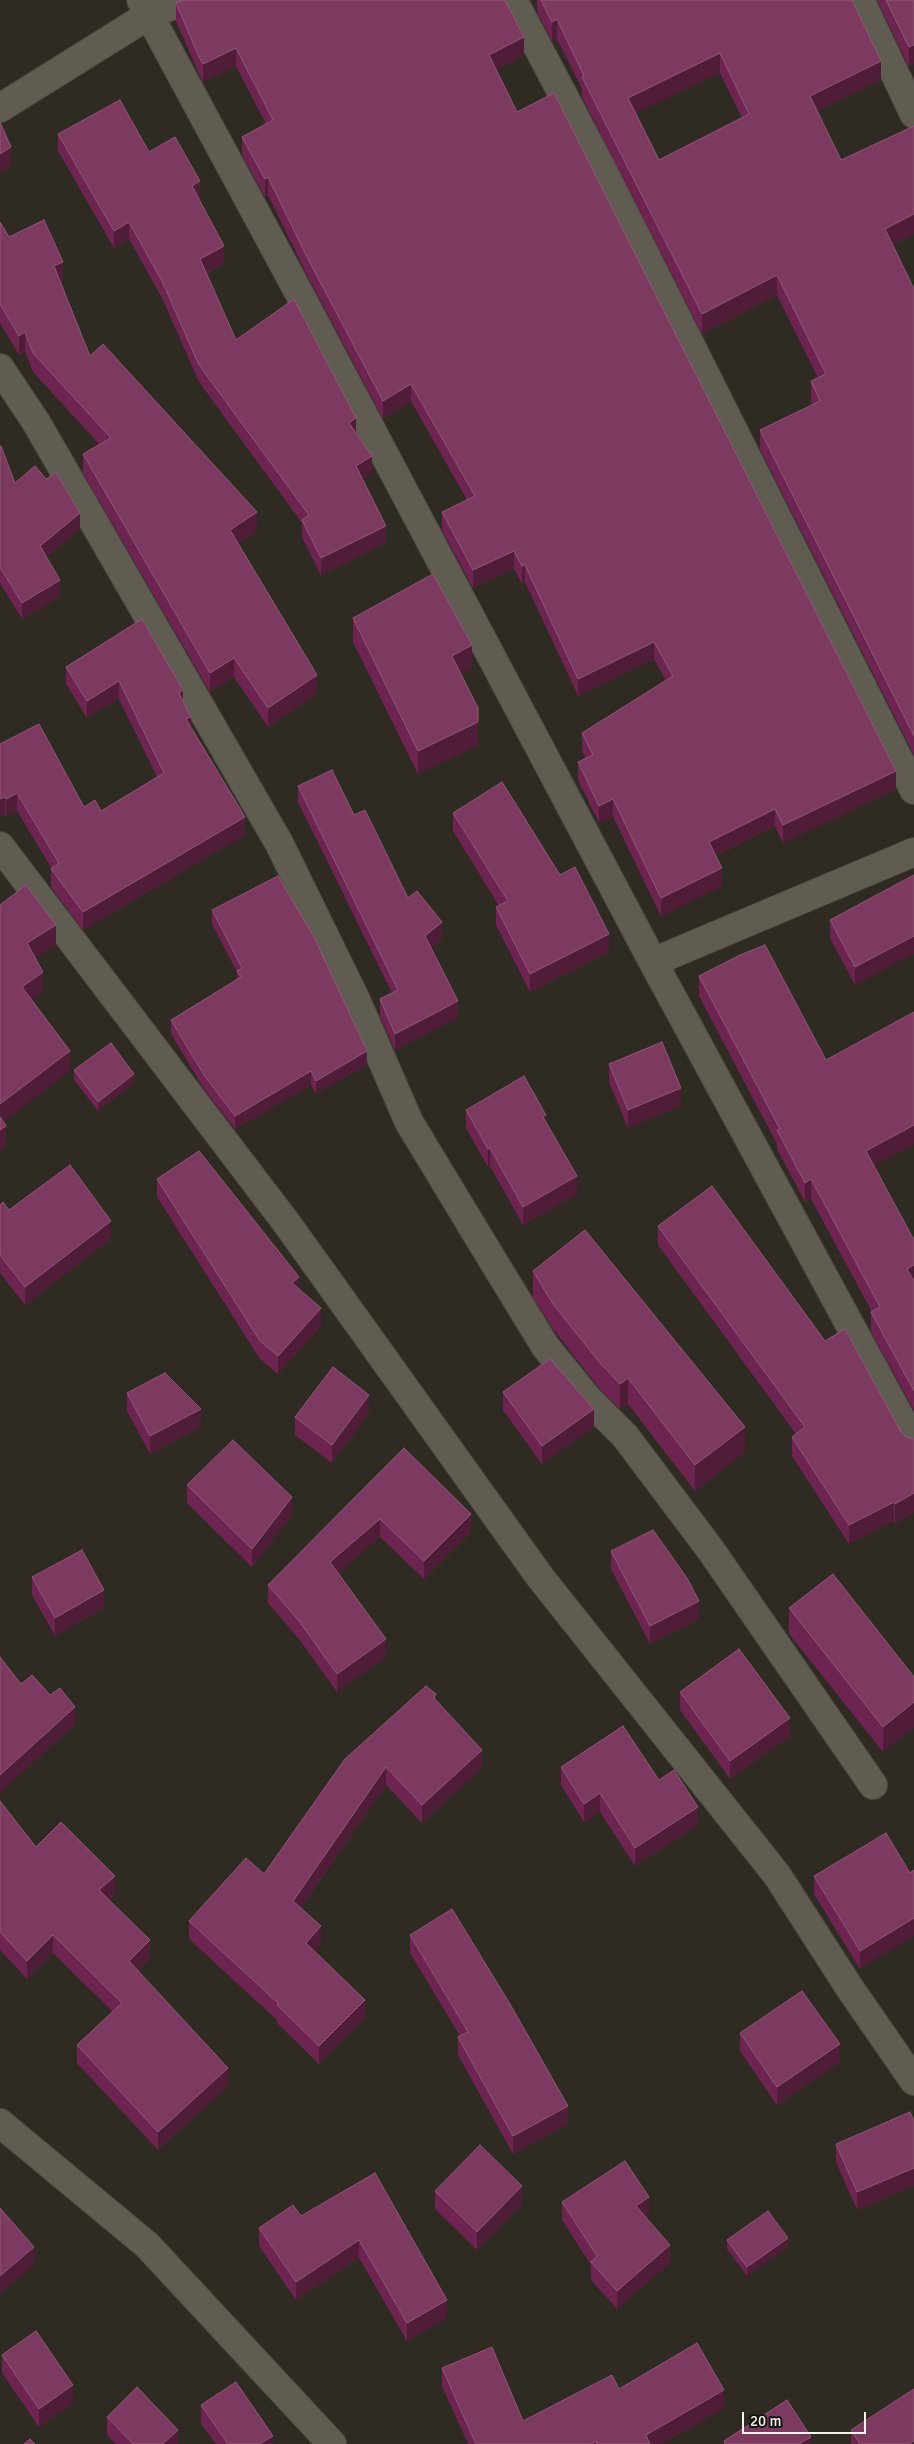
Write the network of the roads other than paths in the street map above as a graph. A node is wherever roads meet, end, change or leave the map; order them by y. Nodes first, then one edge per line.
1 (186, 0) edge
2 (513, 0) edge
3 (860, 0) edge
4 (145, 8) edge
5 (0, 108) edge
6 (914, 114) edge
7 (0, 368) edge
8 (914, 790) edge
9 (0, 846) edge
10 (914, 852) edge
11 (653, 962) junction
12 (914, 1443) edge
13 (873, 1785) dead end
14 (914, 2081) edge
15 (0, 2123) edge
16 (332, 2444) edge

1 - 4 street
2 - 8 street
3 - 6 street
4 - 5 street
4 - 11 street
7 - 13 street
9 - 14 street
10 - 11 street
11 - 12 street
15 - 16 street

